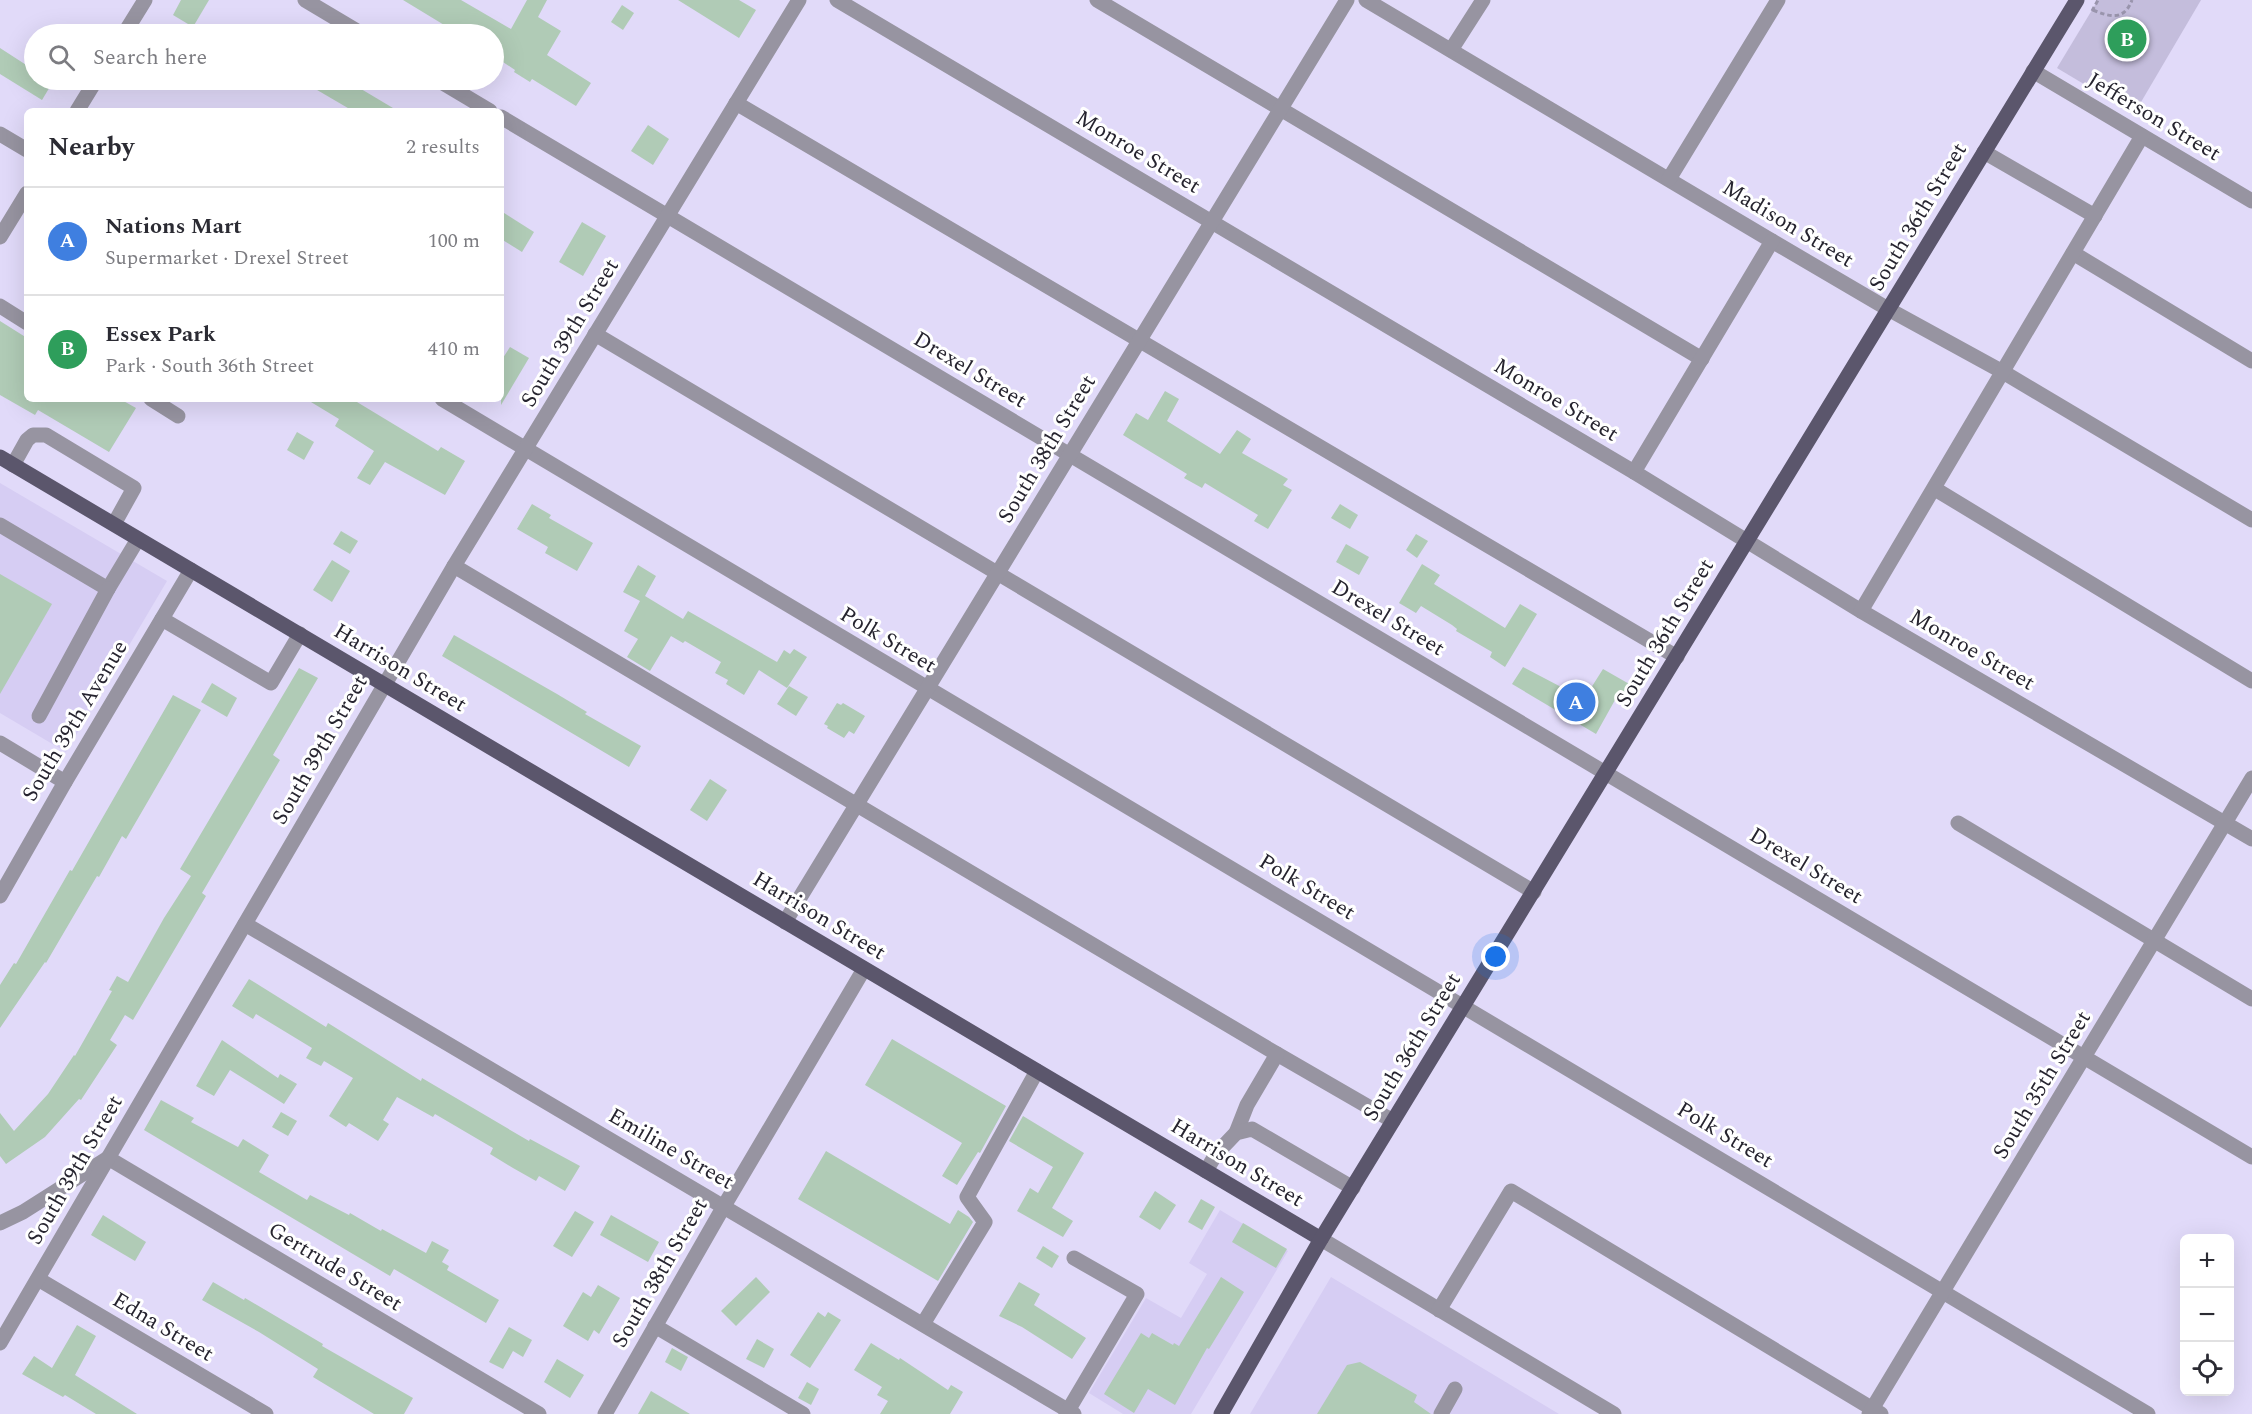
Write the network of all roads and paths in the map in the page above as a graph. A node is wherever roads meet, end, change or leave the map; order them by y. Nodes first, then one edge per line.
1 (145, 0) edge
2 (304, 0) edge
3 (799, 0) edge
4 (837, 0) edge
5 (1096, 0) edge
6 (1347, 0) edge
7 (1366, 0) edge
8 (1483, 0) edge
9 (1778, 0) edge
10 (2077, 0) edge
11 (2098, 0) edge
12 (2132, 0) edge
13 (2093, 10) junction
14 (2087, 19) dead end
15 (130, 24) edge
16 (345, 24) edge
17 (1450, 50) junction
18 (2033, 71) junction
19 (90, 90) edge
20 (455, 90) edge
21 (736, 103) junction
22 (79, 108) edge
23 (485, 108) edge
24 (1280, 110) junction
25 (504, 119) edge
26 (0, 134) edge
27 (2142, 136) junction
28 (24, 148) edge
29 (1984, 152) junction
30 (1669, 179) junction
31 (24, 198) edge
32 (2252, 201) edge
33 (2095, 216) junction
34 (667, 217) junction
35 (1212, 222) junction
36 (0, 237) edge
37 (1772, 241) junction
38 (2073, 253) junction
39 (0, 306) edge
40 (1888, 309) junction
41 (24, 321) edge
42 (595, 334) junction
43 (1140, 340) junction
44 (1702, 359) junction
45 (2252, 361) edge
46 (2002, 372) junction
47 (156, 402) edge
48 (447, 402) edge
49 (178, 416) dead end
50 (525, 449) junction
51 (1070, 455) junction
52 (7, 461) edge
53 (1634, 472) junction
54 (1935, 489) junction
55 (2252, 520) edge
56 (114, 524) junction
57 (0, 525) edge
58 (138, 539) junction
59 (1747, 541) junction
60 (454, 566) junction
61 (191, 570) junction
62 (998, 574) junction
63 (108, 589) junction
64 (1861, 611) junction
65 (162, 619) junction
66 (300, 634) junction
67 (1677, 657) junction
68 (2252, 681) edge
69 (384, 685) junction
70 (927, 689) junction
71 (39, 716) dead end
72 (0, 743) edge
73 (1607, 773) junction
74 (2252, 778) edge
75 (65, 782) junction
76 (857, 804) junction
77 (1958, 823) dead end
78 (2225, 823) junction
79 (2252, 839) edge
80 (1534, 892) junction
81 (0, 896) edge
82 (785, 922) junction
83 (245, 924) junction
84 (2154, 941) junction
85 (864, 969) junction
86 (2252, 999) edge
87 (1464, 1005) junction
88 (1276, 1054) junction
89 (2084, 1058) junction
90 (1037, 1071) junction
91 (1393, 1121) junction
92 (1236, 1132) junction
93 (2252, 1157) edge
94 (108, 1158) junction
95 (1206, 1171) junction
96 (1353, 1188) junction
97 (724, 1206) junction
98 (0, 1223) edge
99 (1321, 1239) junction
100 (1074, 1258) dead end
101 (38, 1279) junction
102 (1942, 1292) junction
103 (1439, 1310) junction
104 (923, 1324) junction
105 (655, 1326) junction
106 (0, 1343) edge
107 (1455, 1389) dead end
108 (1874, 1412) edge
109 (1069, 1413) edge
110 (266, 1414) edge
111 (539, 1414) edge
112 (605, 1414) edge
113 (803, 1414) edge
114 (1221, 1414) edge
115 (1441, 1414) edge
116 (1614, 1414) edge
117 (2148, 1414) edge

1 - 15 street
2 - 16 street
3 - 21 street, South 39th Street
4 - 35 street, Monroe Street
5 - 24 street
6 - 24 street, South 38th Street
7 - 17 street, Madison Street
8 - 17 street
9 - 30 street
10 - 18 main road, South 36th Street
11 - 13 path
12 - 13 path
13 - 14 path
17 - 30 street, Madison Street
18 - 27 street, Jefferson Street
18 - 29 main road, South 36th Street
19 - 22 street
20 - 23 street
21 - 34 street, South 39th Street
21 - 43 street
24 - 35 street, South 38th Street
24 - 44 street
25 - 34 street, Drexel Street
26 - 28 street
27 - 32 street, Jefferson Street
27 - 33 street
29 - 33 street
29 - 40 main road, South 36th Street
30 - 37 street, Madison Street
31 - 36 street
33 - 38 street
34 - 42 street, South 39th Street
34 - 51 street, Drexel Street
35 - 43 street, South 38th Street
35 - 53 street, Monroe Street
37 - 40 street, Madison Street
37 - 44 street
38 - 45 street
38 - 46 street
39 - 41 street
40 - 46 street, Madison Street
40 - 59 main road, South 36th Street
42 - 50 street, South 39th Street
42 - 62 street
43 - 51 street, South 38th Street
43 - 67 street
44 - 53 street
46 - 54 street
46 - 55 street, Madison Street
47 - 49 street
48 - 50 street, Polk Street
50 - 60 street, South 39th Street
50 - 70 street, Polk Street
51 - 62 street, South 38th Street
51 - 73 street, Drexel Street
52 - 56 main road, Harrison Street
52 - 56 street
53 - 59 street, Monroe Street
54 - 64 street
54 - 68 street
56 - 58 main road, Harrison Street
57 - 63 street
58 - 61 main road, Harrison Street
58 - 63 street
59 - 64 street, Monroe Street
59 - 67 main road, South 36th Street
60 - 69 street, South 39th Street
60 - 76 street
61 - 65 street, South 39th Avenue
61 - 66 main road, Harrison Street
62 - 70 street, South 38th Street
62 - 80 street
63 - 71 street
64 - 78 street, Monroe Street
65 - 66 street
65 - 75 street, South 39th Avenue
66 - 69 main road, Harrison Street
67 - 73 main road, South 36th Street
69 - 82 main road, Harrison Street
69 - 83 street, South 39th Street
70 - 76 street, South 38th Street
70 - 87 street, Polk Street
72 - 75 street
73 - 80 main road, South 36th Street
73 - 89 street, Drexel Street
74 - 78 street, South 35th Street
75 - 81 street, South 39th Avenue
76 - 82 street, South 38th Street
76 - 88 street
77 - 84 street
78 - 79 street, Monroe Street
78 - 84 street, South 35th Street
80 - 87 main road, South 36th Street
82 - 85 main road, Harrison Street
83 - 94 street, South 39th Street
83 - 97 street, Emiline Street
84 - 86 street
84 - 89 street, South 35th Street
85 - 90 main road, Harrison Street
85 - 97 street, South 38th Street
87 - 91 main road, South 36th Street
87 - 102 street, Polk Street
88 - 91 street
88 - 92 street
89 - 93 street, Drexel Street
89 - 102 street, South 35th Street
90 - 95 main road, Harrison Street
90 - 104 street
91 - 96 main road, South 36th Street
92 - 95 street
92 - 96 street
94 - 98 street
94 - 101 street, South 39th Street
94 - 111 street, Gertrude Street
95 - 99 main road, Harrison Street
96 - 99 main road, South 36th Street
97 - 104 street, Emiline Street
97 - 105 street, South 38th Street
99 - 103 street, Harrison Street
99 - 114 main road, South 36th Street
100 - 109 street
101 - 106 street, South 39th Street
101 - 110 street, Edna Street
102 - 108 street, South 35th Street
102 - 117 street, Polk Street
103 - 108 street
103 - 116 street, Harrison Street
104 - 109 street, Emiline Street
105 - 112 street, South 38th Street
105 - 113 street
107 - 115 street

